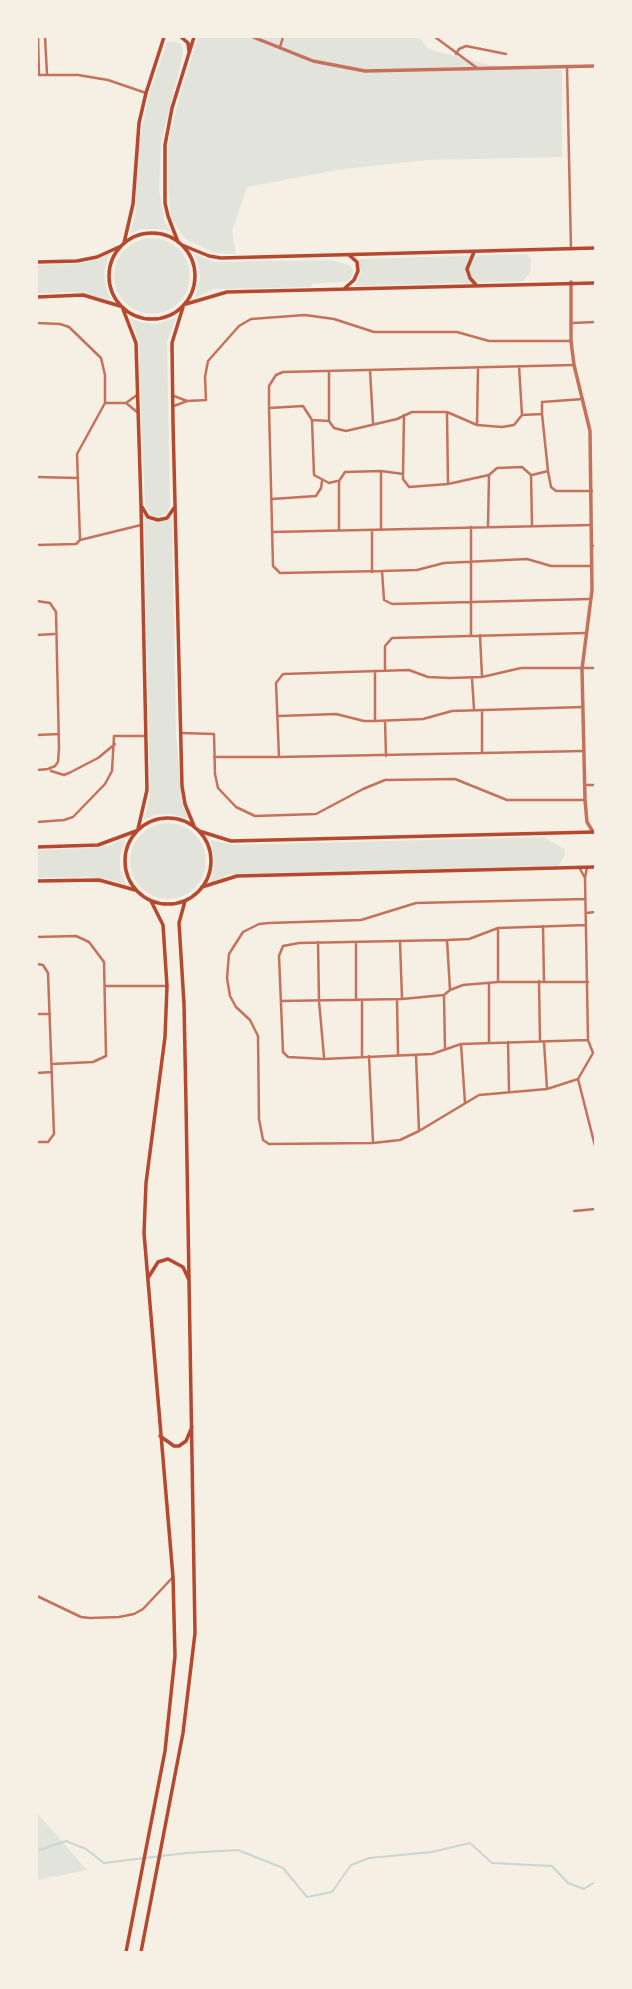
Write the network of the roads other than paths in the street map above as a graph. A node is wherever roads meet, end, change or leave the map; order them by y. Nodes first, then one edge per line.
1 (38, 37) edge
2 (45, 37) edge
3 (164, 37) edge
4 (170, 37) edge
5 (181, 37) edge
6 (194, 37) edge
7 (253, 37) edge
8 (283, 37) edge
9 (435, 37) edge
10 (162, 43) junction
11 (279, 49) junction
12 (189, 53) junction
13 (456, 54) junction
14 (506, 54) dead end
15 (595, 66) edge
16 (567, 67) junction
17 (478, 69) junction
18 (47, 74) junction
19 (38, 75) edge
20 (146, 93) junction
21 (124, 243) junction
22 (180, 243) junction
23 (119, 247) junction
24 (571, 248) junction
25 (595, 248) edge
26 (474, 252) junction
27 (347, 254) junction
28 (37, 262) edge
29 (571, 282) junction
30 (595, 283) edge
31 (477, 286) junction
32 (343, 289) junction
33 (37, 297) edge
34 (184, 305) junction
35 (122, 307) junction
36 (595, 322) edge
37 (37, 323) edge
38 (572, 323) junction
39 (571, 341) junction
40 (574, 365) junction
41 (519, 366) junction
42 (478, 368) junction
43 (370, 370) junction
44 (329, 372) junction
45 (137, 396) junction
46 (174, 396) junction
47 (583, 399) junction
48 (187, 401) junction
49 (105, 403) junction
50 (126, 403) junction
51 (173, 407) junction
52 (269, 408) junction
53 (447, 412) junction
54 (138, 413) junction
55 (542, 414) junction
56 (404, 415) junction
57 (522, 415) junction
58 (312, 420) junction
59 (328, 421) junction
60 (373, 424) junction
61 (477, 425) junction
62 (593, 467) edge
63 (381, 471) junction
64 (548, 471) junction
65 (403, 474) junction
66 (489, 475) junction
67 (531, 475) junction
68 (37, 477) edge
69 (78, 478) junction
70 (322, 481) junction
71 (339, 481) junction
72 (448, 484) junction
73 (592, 491) junction
74 (272, 499) junction
75 (141, 505) junction
76 (175, 506) junction
77 (594, 507) edge
78 (141, 525) junction
79 (532, 525) junction
80 (592, 525) junction
81 (488, 526) junction
82 (471, 527) junction
83 (338, 530) junction
84 (372, 530) junction
85 (382, 530) junction
86 (272, 532) junction
87 (80, 540) junction
88 (37, 545) edge
89 (594, 546) edge
90 (470, 561) junction
91 (593, 566) junction
92 (382, 571) junction
93 (372, 572) junction
94 (594, 590) edge
95 (590, 599) junction
96 (37, 601) edge
97 (472, 602) junction
98 (586, 633) junction
99 (56, 634) junction
100 (37, 635) edge
101 (480, 635) junction
102 (471, 636) junction
103 (595, 668) edge
104 (582, 669) junction
105 (385, 670) junction
106 (375, 671) junction
107 (482, 677) junction
108 (472, 678) junction
109 (583, 708) junction
110 (474, 710) junction
111 (482, 710) junction
112 (278, 716) junction
113 (375, 721) junction
114 (385, 721) junction
115 (181, 733) junction
116 (59, 734) junction
117 (37, 735) edge
118 (146, 736) junction
119 (115, 744) junction
120 (584, 751) junction
121 (482, 753) junction
122 (386, 756) junction
123 (214, 757) junction
124 (279, 757) junction
125 (48, 769) junction
126 (37, 770) edge
127 (585, 785) junction
128 (595, 785) edge
129 (585, 800) junction
130 (37, 822) edge
131 (587, 822) junction
132 (194, 826) junction
133 (137, 830) junction
134 (199, 831) junction
135 (594, 832) edge
136 (583, 833) junction
137 (37, 846) edge
138 (579, 867) junction
139 (587, 867) junction
140 (595, 867) edge
141 (585, 878) junction
142 (37, 881) edge
143 (202, 887) junction
144 (135, 890) junction
145 (585, 899) junction
146 (151, 901) junction
147 (184, 901) junction
148 (595, 912) edge
149 (586, 913) junction
150 (586, 925) junction
151 (543, 926) junction
152 (498, 928) junction
153 (37, 937) edge
154 (447, 940) junction
155 (318, 942) junction
156 (356, 942) junction
157 (400, 942) junction
158 (595, 955) edge
159 (587, 956) junction
160 (37, 964) edge
161 (489, 982) junction
162 (498, 982) junction
163 (542, 982) junction
164 (588, 982) junction
165 (105, 986) junction
166 (167, 986) junction
167 (450, 990) junction
168 (444, 995) junction
169 (588, 996) junction
170 (595, 996) edge
171 (319, 1000) junction
172 (356, 1000) junction
173 (362, 1000) junction
174 (400, 1000) junction
175 (281, 1001) junction
176 (37, 1014) edge
177 (50, 1014) junction
178 (589, 1040) junction
179 (508, 1042) junction
180 (542, 1042) junction
181 (489, 1043) junction
182 (461, 1044) junction
183 (445, 1049) junction
184 (594, 1054) edge
185 (398, 1055) junction
186 (416, 1055) junction
187 (362, 1056) junction
188 (369, 1056) junction
189 (324, 1059) junction
190 (52, 1064) junction
191 (52, 1072) junction
192 (37, 1073) edge
193 (578, 1079) junction
194 (547, 1089) junction
195 (509, 1091) junction
196 (465, 1103) junction
197 (419, 1131) junction
198 (37, 1142) edge
199 (373, 1143) junction
200 (595, 1146) edge
201 (595, 1209) edge
202 (574, 1211) dead end
203 (147, 1281) junction
204 (190, 1282) junction
205 (193, 1425) junction
206 (160, 1436) junction
207 (173, 1577) junction
208 (37, 1596) edge
209 (125, 1952) edge
210 (141, 1952) edge

1 - 19 street
2 - 18 street
3 - 10 main road
4 - 10 main road
5 - 12 main road
6 - 12 main road
7 - 11 street
8 - 11 street
9 - 13 street
10 - 20 main road
11 - 17 street
12 - 22 main road
13 - 14 street
13 - 17 street
15 - 16 street
16 - 17 street
16 - 24 street
18 - 19 street
18 - 20 street
20 - 21 main road
21 - 22 main road
21 - 23 main road
22 - 27 main road
22 - 34 main road
23 - 28 main road
23 - 35 main road
24 - 25 main road
24 - 26 main road
26 - 27 main road
26 - 31 main road
27 - 32 main road
29 - 30 main road
29 - 31 main road
29 - 38 street
31 - 32 main road
32 - 34 main road
33 - 35 main road
34 - 35 main road
34 - 46 main road
35 - 45 main road
36 - 38 street
37 - 49 street
38 - 39 street
39 - 40 street
39 - 48 street
40 - 41 street
40 - 47 street
41 - 42 street
41 - 57 street
42 - 43 street
42 - 61 street
43 - 44 street
43 - 60 street
44 - 52 street
44 - 59 street
45 - 50 street
45 - 54 main road
46 - 48 street
46 - 51 main road
47 - 55 street
47 - 62 street
48 - 51 street
49 - 50 street
49 - 69 street
50 - 54 street
51 - 76 main road
52 - 58 street
52 - 74 street
53 - 56 street
53 - 61 street
53 - 72 street
54 - 75 main road
55 - 57 street
55 - 64 street
56 - 60 street
56 - 65 street
57 - 61 street
58 - 59 street
58 - 70 street
59 - 60 street
62 - 73 street
63 - 65 street
63 - 71 street
63 - 85 street
64 - 67 street
64 - 73 street
65 - 72 street
66 - 67 street
66 - 72 street
66 - 81 street
67 - 79 street
68 - 69 street
69 - 87 street
70 - 71 street
70 - 74 street
71 - 83 street
73 - 77 street
74 - 86 street
75 - 76 main road
75 - 78 main road
76 - 115 main road
77 - 80 street
78 - 87 street
78 - 118 main road
79 - 80 street
79 - 81 street
80 - 89 street
81 - 82 street
82 - 85 street
82 - 90 street
83 - 84 street
83 - 86 street
84 - 85 street
84 - 93 street
86 - 93 street
87 - 88 street
89 - 91 street
90 - 91 street
90 - 92 street
90 - 97 street
91 - 94 street
92 - 93 street
92 - 97 street
94 - 95 street
95 - 97 street
95 - 98 street
96 - 99 street
97 - 102 street
98 - 101 street
98 - 104 street
99 - 100 street
99 - 116 street
101 - 102 street
101 - 107 street
102 - 105 street
103 - 104 street
104 - 107 street
104 - 109 street
105 - 106 street
105 - 108 street
106 - 112 street
106 - 113 street
107 - 108 street
108 - 110 street
109 - 111 street
109 - 120 street
110 - 111 street
110 - 114 street
111 - 121 street
112 - 113 street
112 - 124 street
113 - 114 street
114 - 122 street
115 - 123 street
115 - 132 main road
116 - 117 street
116 - 125 street
118 - 119 street
118 - 133 main road
119 - 125 street
119 - 130 street
120 - 121 street
120 - 127 street
121 - 122 street
122 - 124 street
123 - 124 street
123 - 129 street
125 - 126 street
127 - 128 street
127 - 129 street
129 - 131 street
131 - 135 street
131 - 136 street
132 - 133 main road
132 - 134 main road
133 - 137 main road
133 - 144 main road
134 - 136 main road
134 - 143 main road
135 - 136 main road
138 - 139 main road
138 - 141 street
138 - 143 main road
139 - 140 main road
139 - 141 street
141 - 145 street
142 - 144 main road
143 - 147 main road
144 - 146 main road
145 - 149 street
145 - 199 street
146 - 147 main road
146 - 166 main road
147 - 204 main road
148 - 149 street
149 - 150 street
150 - 151 street
150 - 159 street
151 - 152 street
151 - 163 street
152 - 154 street
152 - 162 street
153 - 165 street
154 - 157 street
154 - 167 street
155 - 156 street
155 - 171 street
155 - 175 street
156 - 157 street
156 - 172 street
157 - 174 street
158 - 159 street
159 - 164 street
160 - 177 street
161 - 162 street
161 - 167 street
161 - 181 street
162 - 163 street
163 - 164 street
163 - 180 street
164 - 169 street
165 - 166 street
165 - 190 street
166 - 203 main road
167 - 168 street
168 - 174 street
168 - 183 street
169 - 170 street
169 - 178 street
171 - 172 street
171 - 175 street
171 - 189 street
172 - 173 street
173 - 174 street
173 - 187 street
174 - 185 street
175 - 189 street
176 - 177 street
177 - 190 street
178 - 180 street
178 - 184 street
179 - 180 street
179 - 181 street
179 - 195 street
180 - 194 street
181 - 182 street
182 - 183 street
182 - 196 street
183 - 186 street
184 - 193 street
185 - 186 street
185 - 188 street
186 - 197 street
187 - 188 street
187 - 189 street
188 - 199 street
190 - 191 street
191 - 192 street
191 - 198 street
193 - 194 street
193 - 200 street
194 - 195 street
195 - 196 street
196 - 197 street
197 - 199 street
201 - 202 street
203 - 204 main road
203 - 206 main road
204 - 205 main road
205 - 206 main road
205 - 210 main road
206 - 207 main road
207 - 208 street
207 - 209 main road

